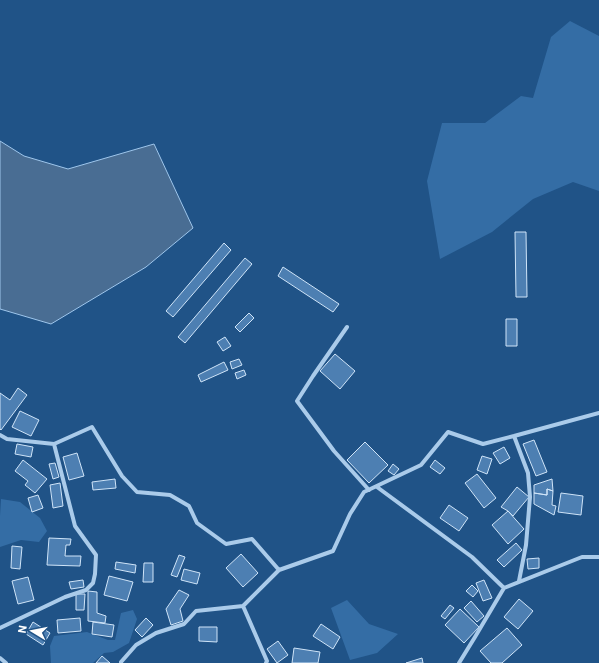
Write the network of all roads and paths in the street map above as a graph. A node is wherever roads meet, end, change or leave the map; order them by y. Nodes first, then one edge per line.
1 (347, 327) dead end
2 (599, 413) edge
3 (0, 435) edge
4 (514, 436) junction
5 (54, 444) junction
6 (377, 486) junction
7 (369, 490) junction
8 (599, 557) edge
9 (280, 570) junction
10 (519, 581) junction
11 (504, 588) junction
12 (243, 606) junction
13 (0, 628) edge
14 (0, 658) edge
15 (6, 663) edge
16 (121, 663) edge
17 (266, 663) edge
18 (459, 663) edge

1 - 7 street
2 - 4 street
3 - 5 street
4 - 6 street
4 - 10 street
5 - 9 street
5 - 13 street
6 - 7 street
6 - 11 street
7 - 9 street
8 - 10 street
9 - 12 street
10 - 11 street
11 - 18 street
12 - 16 street
12 - 17 street
14 - 15 street

